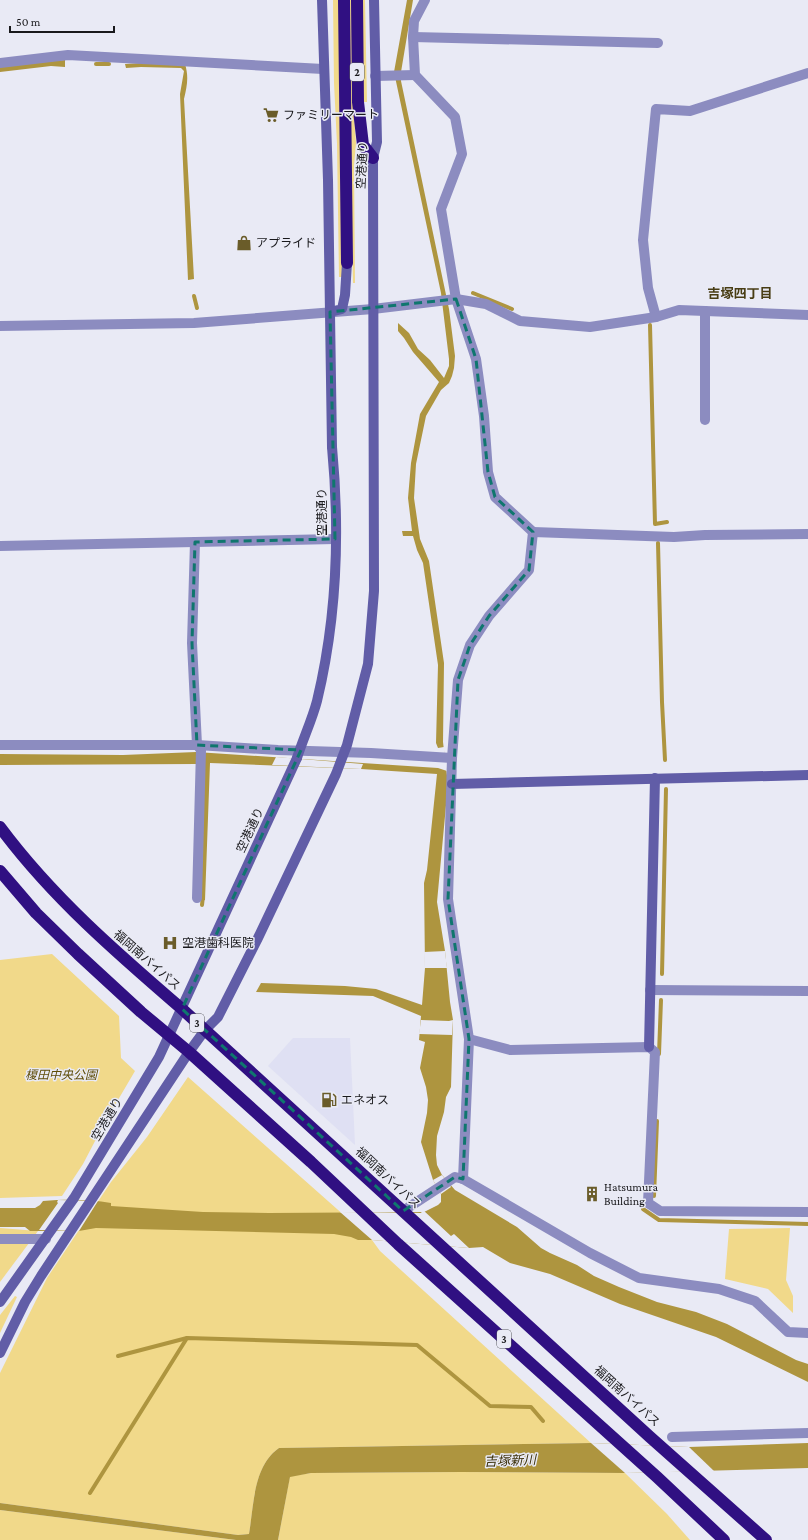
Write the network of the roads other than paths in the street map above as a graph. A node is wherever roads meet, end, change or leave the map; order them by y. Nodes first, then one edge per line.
1 (322, 0) edge
2 (336, 0) edge
3 (344, 0) edge
4 (357, 0) edge
5 (374, 0) edge
6 (425, 0) edge
7 (413, 37) junction
8 (658, 43) dead end
9 (345, 54) junction
10 (0, 63) edge
11 (323, 69) junction
12 (808, 73) edge
13 (415, 75) junction
14 (375, 76) junction
15 (373, 158) junction
16 (347, 263) joint
17 (448, 300) junction
18 (373, 309) junction
19 (705, 311) junction
20 (330, 312) junction
21 (808, 315) edge
22 (656, 317) junction
23 (0, 326) edge
24 (705, 420) dead end
25 (533, 532) junction
26 (808, 534) edge
27 (335, 539) junction
28 (195, 542) junction
29 (0, 546) edge
30 (0, 745) edge
31 (199, 747) junction
32 (300, 750) junction
33 (344, 752) junction
34 (449, 758) junction
35 (808, 775) edge
36 (654, 778) junction
37 (452, 784) junction
38 (0, 828) edge
39 (0, 872) edge
40 (198, 898) dead end
41 (650, 990) junction
42 (808, 991) edge
43 (182, 1009) junction
44 (205, 1030) junction
45 (170, 1036) junction
46 (469, 1039) junction
47 (649, 1048) junction
48 (189, 1052) junction
49 (463, 1179) junction
50 (403, 1211) junction
51 (808, 1212) edge
52 (0, 1239) edge
53 (46, 1239) junction
54 (0, 1302) edge
55 (808, 1333) edge
56 (0, 1353) edge
57 (808, 1433) edge
58 (672, 1437) dead end
59 (724, 1540) edge
60 (766, 1540) edge

1 - 11 street, 空港通り
2 - 9 highway
3 - 9 highway
4 - 15 highway, 2
5 - 14 street, 空港通り
6 - 7 street
7 - 8 street
7 - 13 street
9 - 16 highway
10 - 11 street
11 - 20 street, 空港通り
12 - 22 street
13 - 14 street
13 - 17 street
14 - 15 street, 空港通り
15 - 18 street, 空港通り
16 - 20 street
17 - 18 street
17 - 22 street
17 - 25 street
18 - 20 street
18 - 33 street, 空港通り
19 - 21 street
19 - 22 street
19 - 24 street
20 - 23 street
20 - 27 street, 空港通り, bridge
25 - 26 street
25 - 34 street
27 - 28 street
27 - 32 street, 空港通り, bridge
28 - 29 street
28 - 31 street
30 - 31 street
31 - 32 street
31 - 40 street
32 - 33 street
32 - 43 street, 空港通り, bridge
33 - 34 street
33 - 44 street, 空港通り
34 - 37 street
35 - 36 street
36 - 37 street
36 - 41 street
37 - 46 street
38 - 43 highway, 福岡南バイパス / 3
39 - 45 highway, 3
41 - 42 street
41 - 47 street
43 - 44 highway, 福岡南バイパス / 3
43 - 45 street, 空港通り
44 - 48 street, 空港通り
44 - 50 highway, 福岡南バイパス / 3
45 - 48 highway, 3
45 - 53 street, 空港通り
46 - 47 street
46 - 49 street
47 - 51 street
48 - 56 street, 空港通り
48 - 59 highway, 3
49 - 50 street
49 - 55 street
50 - 60 highway, 福岡南バイパス / 3
52 - 53 street
53 - 54 street, 空港通り
57 - 58 street

